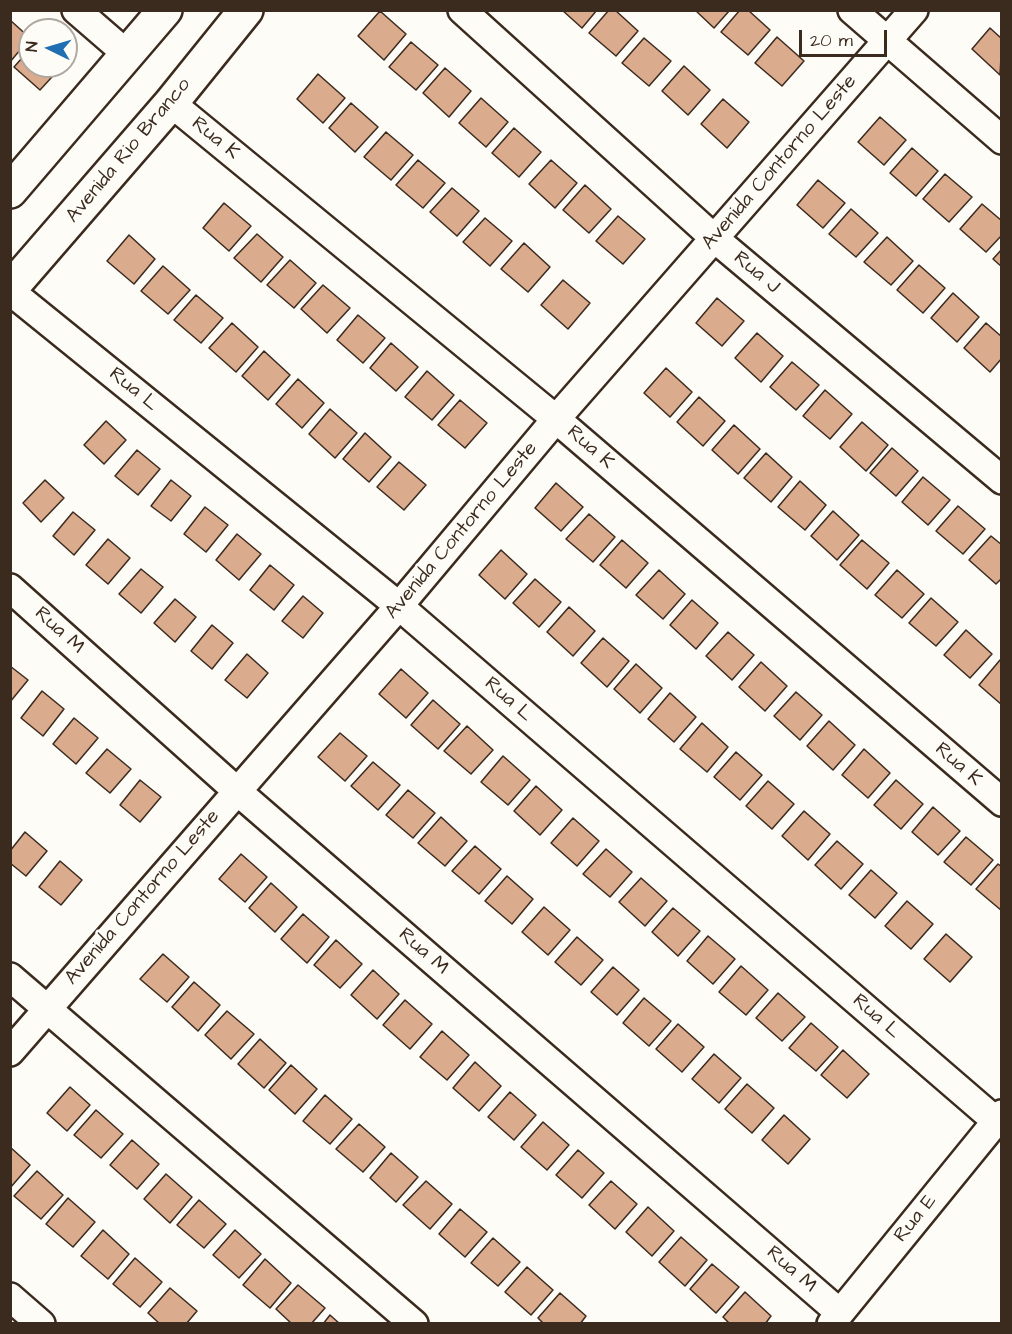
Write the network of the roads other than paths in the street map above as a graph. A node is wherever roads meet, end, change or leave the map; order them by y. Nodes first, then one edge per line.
1 (75, 10) edge
2 (165, 10) edge
3 (246, 10) edge
4 (462, 10) edge
5 (852, 10) edge
6 (914, 10) edge
7 (887, 41) junction
8 (128, 55) junction
9 (171, 103) junction
10 (1002, 140) edge
11 (10, 191) edge
12 (714, 238) junction
13 (10, 290) edge
14 (556, 419) junction
15 (1002, 480) edge
16 (10, 588) edge
17 (399, 606) junction
18 (237, 791) junction
19 (1002, 802) edge
20 (10, 977) edge
21 (46, 1009) junction
22 (10, 1052) edge
23 (999, 1117) edge
24 (10, 1298) edge
25 (836, 1318) edge
26 (41, 1323) edge
27 (414, 1323) edge

1 - 8 street
2 - 8 street
3 - 9 street, Avenida Rio Branco
4 - 12 street, Rua J
5 - 7 street
6 - 7 street, Avenida Contorno Leste
7 - 10 street
7 - 12 street, Avenida Contorno Leste
8 - 11 street
9 - 13 street, Avenida Rio Branco
9 - 14 street, Rua K
12 - 14 street, Avenida Contorno Leste
12 - 15 street, Rua J
13 - 17 street, Rua L
14 - 17 street, Avenida Contorno Leste
14 - 19 street, Rua K
16 - 18 street, Rua M
17 - 18 street, Avenida Contorno Leste
17 - 23 street, Rua L
18 - 21 street, Avenida Contorno Leste
18 - 25 street, Rua M
20 - 21 street
21 - 22 street, Avenida Contorno Leste
21 - 27 street
23 - 25 street, Rua E
24 - 26 street

